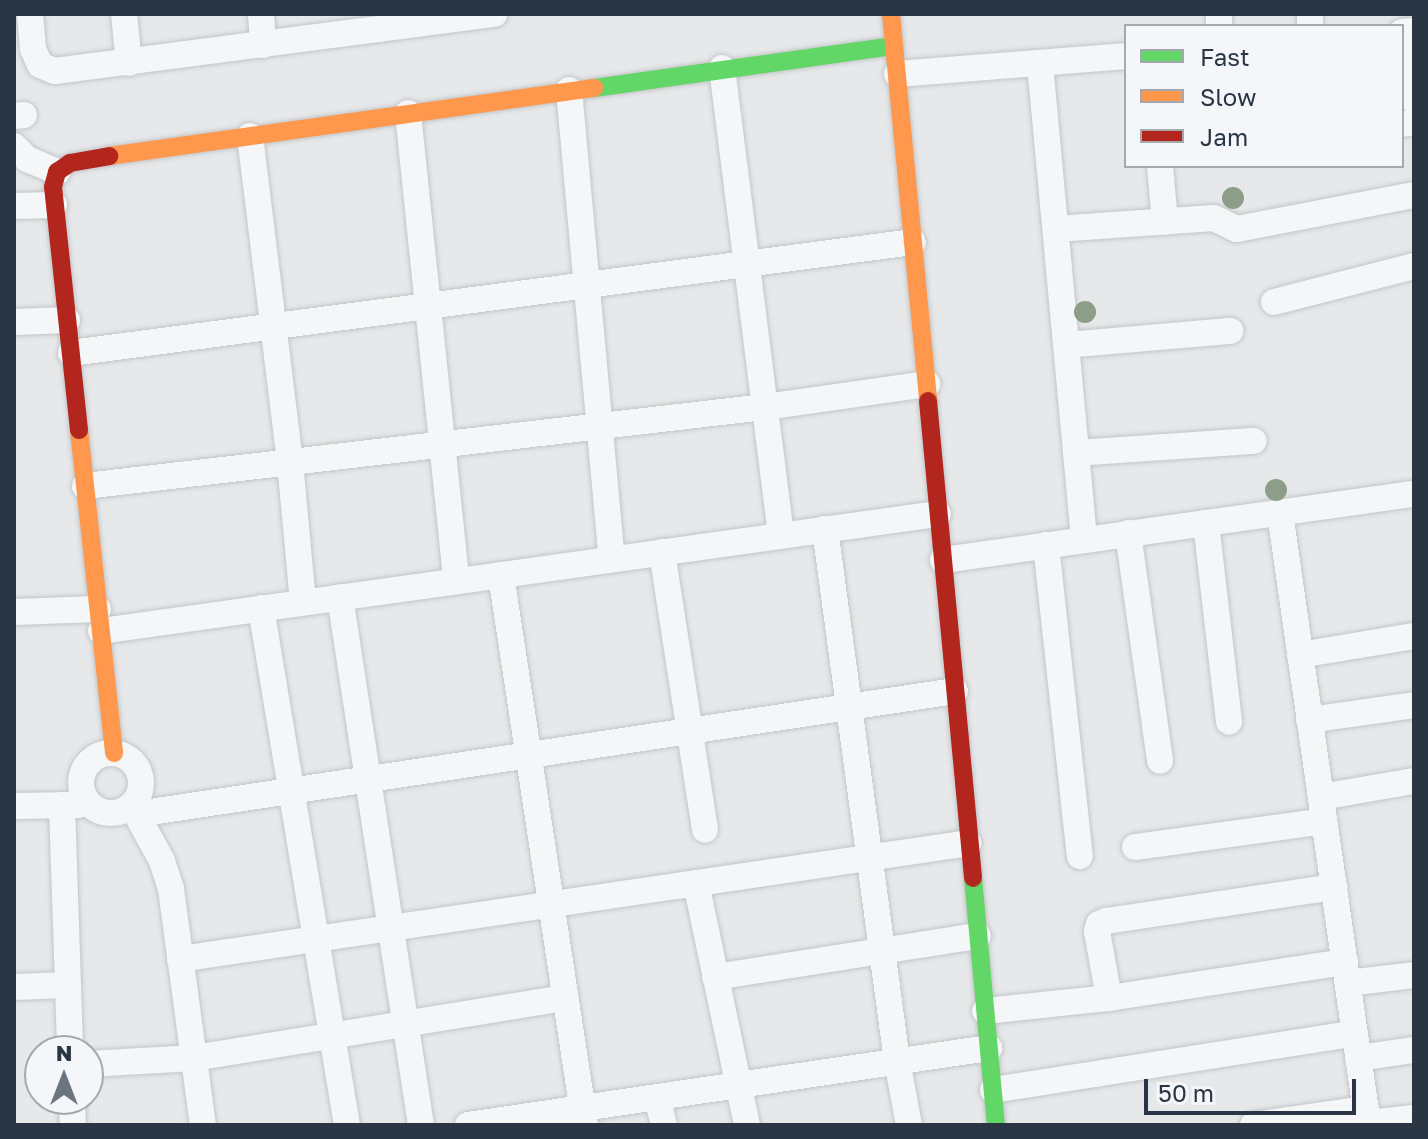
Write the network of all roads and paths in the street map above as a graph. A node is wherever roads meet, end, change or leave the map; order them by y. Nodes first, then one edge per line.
1 (30, 14) edge
2 (124, 14) edge
3 (261, 14) edge
4 (494, 14) edge
5 (891, 14) edge
6 (263, 45) junction
7 (894, 46) junction
8 (1124, 56) edge
9 (1404, 61) edge
10 (129, 63) junction
11 (1040, 64) junction
12 (722, 68) junction
13 (897, 74) junction
14 (569, 90) junction
15 (1414, 100) edge
16 (408, 113) junction
17 (250, 136) junction
18 (14, 146) edge
19 (1160, 168) edge
20 (57, 172) junction
21 (1414, 195) edge
22 (54, 205) junction
23 (14, 206) edge
24 (1165, 222) junction
25 (1056, 229) junction
26 (913, 242) junction
27 (747, 264) junction
28 (1414, 266) edge
29 (587, 285) junction
30 (1274, 302) dead end
31 (427, 306) junction
32 (67, 320) junction
33 (14, 322) edge
34 (274, 327) junction
35 (1230, 331) dead end
36 (1066, 345) junction
37 (71, 353) junction
38 (927, 384) junction
39 (765, 407) junction
40 (600, 426) junction
41 (1254, 441) dead end
42 (442, 445) junction
43 (1076, 453) junction
44 (290, 462) junction
45 (85, 486) junction
46 (1414, 494) edge
47 (1280, 513) junction
48 (938, 514) junction
49 (1206, 523) junction
50 (825, 529) junction
51 (1128, 533) junction
52 (781, 535) junction
53 (1084, 539) junction
54 (1046, 545) junction
55 (662, 552) junction
56 (612, 559) junction
57 (943, 560) junction
58 (501, 575) junction
59 (456, 581) junction
60 (340, 597) junction
61 (303, 602) junction
62 (261, 608) junction
63 (14, 612) edge
64 (100, 620) junction
65 (1414, 636) edge
66 (1300, 655) junction
67 (955, 691) junction
68 (1414, 705) edge
69 (848, 706) junction
70 (1309, 720) junction
71 (1229, 722) dead end
72 (690, 730) junction
73 (114, 753) junction
74 (528, 754) junction
75 (1160, 761) dead end
76 (368, 779) junction
77 (1414, 781) edge
78 (292, 790) junction
79 (89, 804) junction
80 (62, 805) junction
81 (14, 806) edge
82 (1322, 809) junction
83 (134, 810) junction
84 (705, 830) dead end
85 (969, 843) junction
86 (1135, 847) dead end
87 (1080, 856) dead end
88 (869, 857) junction
89 (696, 883) junction
90 (1334, 887) junction
91 (551, 904) junction
92 (391, 928) junction
93 (978, 936) junction
94 (316, 939) junction
95 (882, 951) junction
96 (180, 959) junction
97 (1346, 972) junction
98 (1414, 975) edge
99 (715, 977) junction
100 (68, 985) junction
101 (14, 987) edge
102 (565, 998) junction
103 (1109, 998) junction
104 (985, 1011) junction
105 (405, 1022) junction
106 (332, 1034) junction
107 (70, 1035) edge
108 (1356, 1045) junction
109 (989, 1048) junction
110 (1414, 1050) edge
111 (194, 1058) junction
112 (897, 1061) junction
113 (104, 1063) edge
114 (738, 1085) junction
115 (993, 1090) junction
116 (657, 1097) junction
117 (583, 1116) edge
118 (1414, 1118) edge
119 (1367, 1119) edge
120 (495, 1123) edge
121 (203, 1125) edge
122 (347, 1125) edge
123 (421, 1125) edge
124 (468, 1125) edge
125 (664, 1125) edge
126 (747, 1125) edge
127 (909, 1125) edge
128 (996, 1125) edge
129 (1253, 1125) edge

1 - 10 street
2 - 10 street
3 - 6 street
4 - 6 street
5 - 7 street
6 - 10 street
7 - 12 street
7 - 13 street
8 - 11 street
9 - 15 street
11 - 13 street
11 - 25 street
12 - 14 street
12 - 27 street
13 - 26 street
14 - 16 street
14 - 29 street
16 - 17 street
16 - 31 street
17 - 20 street
17 - 34 street
18 - 20 street
19 - 24 street
20 - 22 street
21 - 24 street
22 - 23 street
22 - 32 street
24 - 25 street
25 - 36 street
26 - 27 street
26 - 38 street
27 - 29 street
27 - 39 street
28 - 30 street
29 - 31 street
29 - 40 street
31 - 34 street
31 - 42 street
32 - 33 street
32 - 37 street
34 - 37 street
34 - 44 street
35 - 36 street
36 - 43 street
37 - 45 street
38 - 39 street
38 - 48 street
39 - 40 street
39 - 52 street
40 - 42 street
40 - 56 street
41 - 43 street
42 - 44 street
42 - 59 street
43 - 53 street
44 - 45 street
44 - 61 street
45 - 64 street
46 - 47 street
47 - 49 street
47 - 66 street
48 - 50 street
48 - 57 street
49 - 51 street
49 - 71 street
50 - 52 street
50 - 69 street
51 - 53 street
51 - 75 street
52 - 55 street
53 - 54 street
54 - 57 street
54 - 87 street
55 - 56 street
55 - 72 street
56 - 58 street
57 - 67 street
58 - 59 street
58 - 74 street
59 - 60 street
60 - 61 street
60 - 76 street
61 - 62 street
62 - 64 street
62 - 78 street
63 - 64 street
64 - 73 street
65 - 66 street
66 - 70 street
67 - 69 street
67 - 85 street
68 - 70 street
69 - 72 street
69 - 88 street
70 - 82 street
72 - 74 street
72 - 84 street
73 - 79 street
73 - 83 street
74 - 76 street
74 - 91 street
76 - 78 street
76 - 92 street
77 - 82 street
78 - 83 street
78 - 94 street
79 - 80 street
79 - 83 street
80 - 81 street
80 - 100 street
82 - 86 street
82 - 90 street
83 - 96 street
85 - 88 street
85 - 93 street
88 - 89 street
88 - 95 street
89 - 91 street
89 - 99 street
90 - 97 street
90 - 103 street
91 - 92 street
91 - 102 street
92 - 94 street
92 - 105 street
93 - 95 street
93 - 104 street
94 - 96 street
94 - 106 street
95 - 99 street
95 - 112 street
96 - 111 street
97 - 98 street
97 - 103 street
97 - 108 street
99 - 114 street
100 - 101 street
100 - 107 street
102 - 105 street
102 - 117 street
103 - 104 street
104 - 109 street
105 - 106 street
105 - 123 street
106 - 111 street
106 - 122 street
108 - 110 street
108 - 115 street
108 - 119 street
109 - 112 street
109 - 115 street
111 - 113 street
111 - 121 street
112 - 114 street
112 - 127 street
114 - 116 street
114 - 126 street
115 - 128 street
116 - 117 street
116 - 125 street
117 - 120 street
118 - 119 street
119 - 129 street
120 - 124 street

